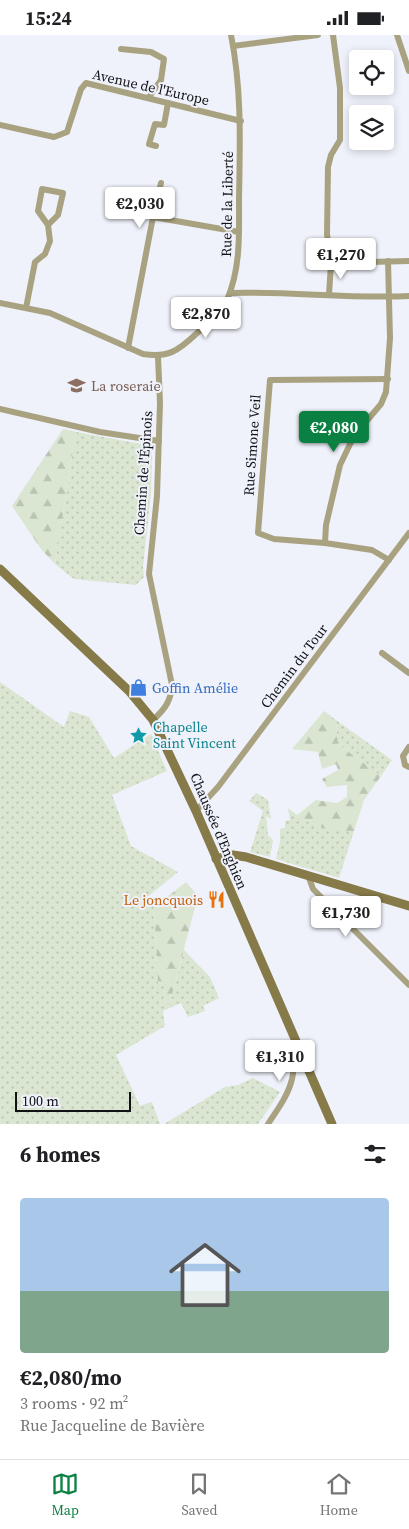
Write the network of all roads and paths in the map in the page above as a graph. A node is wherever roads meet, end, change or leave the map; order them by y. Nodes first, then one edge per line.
1 (231, 35) edge
2 (318, 35) edge
3 (333, 35) edge
4 (397, 35) edge
5 (233, 46) junction
6 (120, 49) dead end
7 (409, 71) edge
8 (149, 97) junction
9 (168, 103) junction
10 (241, 121) junction
11 (0, 125) edge
12 (156, 146) dead end
13 (161, 183) dead end
14 (153, 217) junction
15 (48, 225) junction
16 (239, 233) junction
17 (388, 261) junction
18 (409, 261) edge
19 (331, 263) junction
20 (230, 293) junction
21 (329, 295) junction
22 (409, 296) edge
23 (389, 297) junction
24 (0, 303) edge
25 (26, 308) junction
26 (128, 348) junction
27 (158, 357) junction
28 (388, 379) junction
29 (0, 409) edge
30 (159, 441) junction
31 (409, 533) edge
32 (325, 543) junction
33 (389, 560) junction
34 (0, 569) edge
35 (382, 653) dead end
36 (409, 673) edge
37 (153, 720) junction
38 (409, 747) edge
39 (409, 767) edge
40 (196, 811) junction
41 (216, 859) junction
42 (308, 875) junction
43 (409, 906) edge
44 (409, 985) edge
45 (299, 1049) junction
46 (268, 1124) edge
47 (332, 1124) edge

1 - 5 street, Rue de la Liberté
2 - 5 street
3 - 19 street
4 - 7 street
5 - 10 street, Rue de la Liberté
6 - 8 street
8 - 9 street, Avenue de l'Europe
8 - 11 street, Avenue de l'Europe
9 - 10 street, Avenue de l'Europe
9 - 12 street
10 - 16 street, Rue de la Liberté
13 - 14 street
14 - 16 street
14 - 26 street
15 - 15 street
15 - 25 street
16 - 20 street, Rue de la Liberté
17 - 18 street
17 - 19 street
17 - 23 street
19 - 21 street
20 - 21 street
20 - 27 street, Rue de la Liberté
21 - 23 street
22 - 23 street
23 - 28 street
24 - 25 street
25 - 26 street
26 - 27 street
27 - 30 street, Chemin de l'Épinois
28 - 32 street
28 - 32 street, Rue Simone Veil
29 - 30 street
30 - 37 street, Chemin de l'Épinois
31 - 33 street, Chemin du Tour
32 - 33 street
33 - 40 street, Chemin du Tour
34 - 37 main road, Chaussée d'Enghien
35 - 36 street
37 - 40 main road, Chaussée d'Enghien
38 - 39 street
40 - 41 main road, Chaussée d'Enghien
41 - 42 main road
41 - 45 main road, Chaussée d'Enghien
42 - 43 main road
42 - 44 street
45 - 46 street
45 - 47 main road, Chaussée d'Enghien

